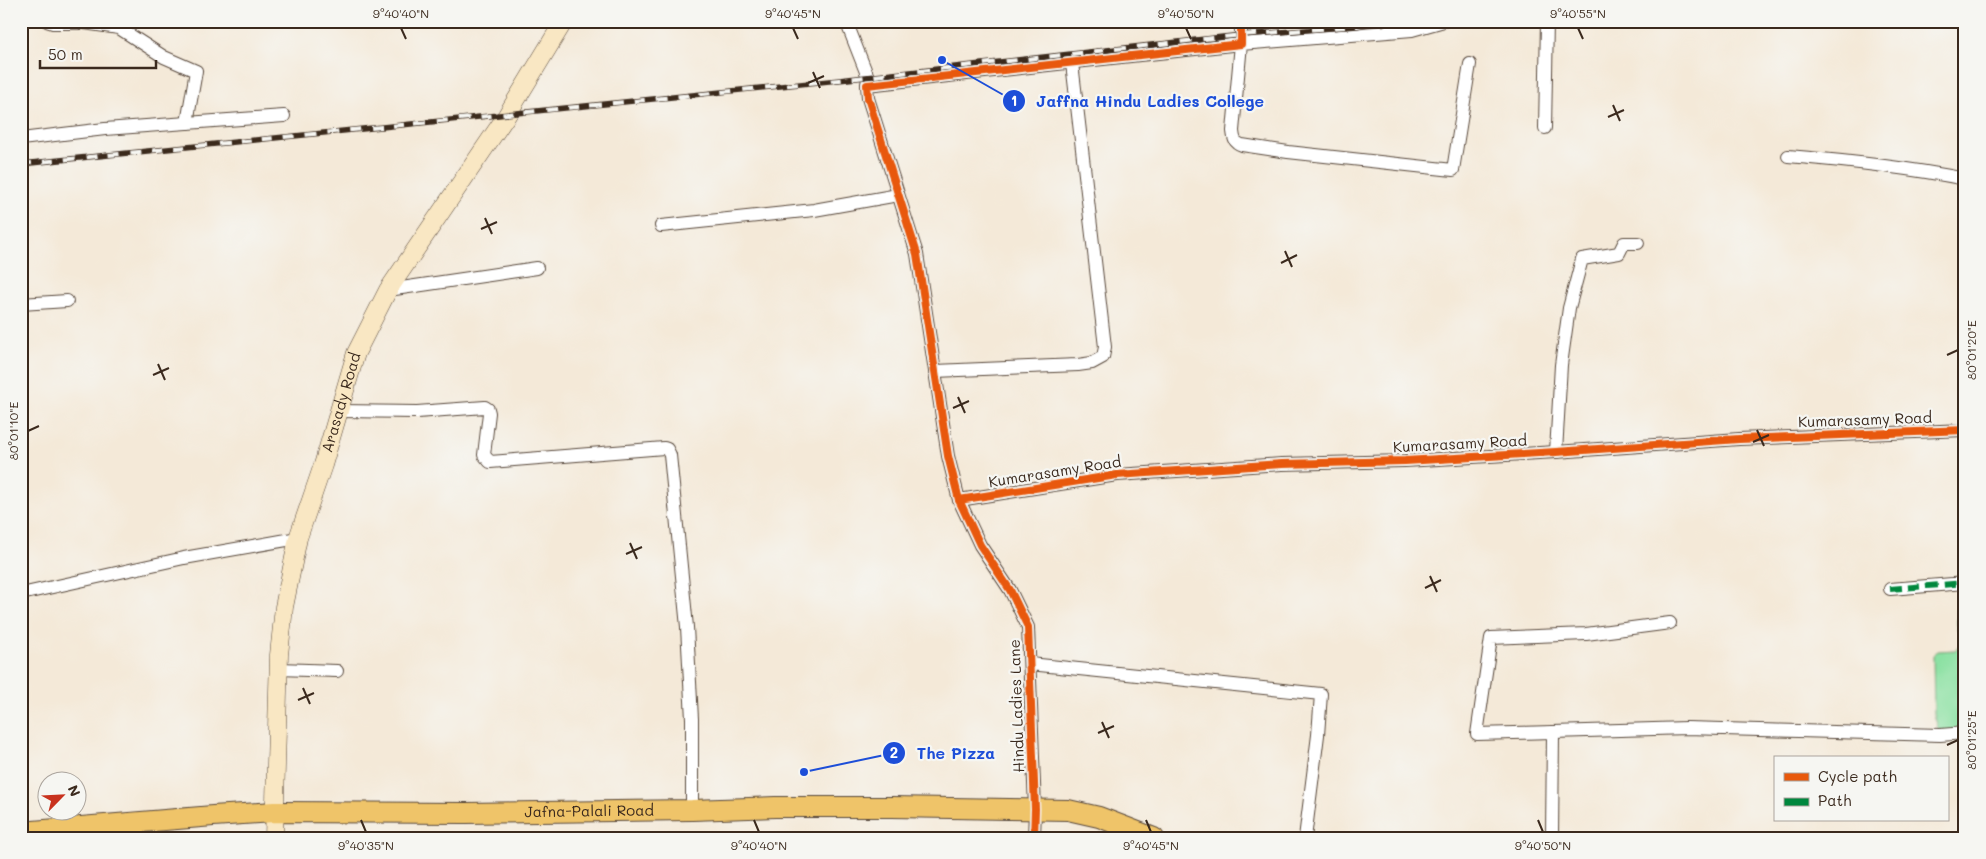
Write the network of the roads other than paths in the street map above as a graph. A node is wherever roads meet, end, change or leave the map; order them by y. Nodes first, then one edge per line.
1 (47, 21) edge
2 (564, 21) edge
3 (846, 21) edge
4 (1241, 21) edge
5 (1444, 21) edge
6 (1547, 21) edge
7 (1241, 44) junction
8 (1072, 63) junction
9 (1470, 64) dead end
10 (866, 85) junction
11 (284, 116) dead end
12 (187, 123) junction
13 (1545, 128) dead end
14 (21, 138) edge
15 (1788, 156) dead end
16 (1965, 179) edge
17 (898, 195) junction
18 (661, 226) dead end
19 (1638, 243) dead end
20 (537, 268) dead end
21 (388, 290) junction
22 (67, 301) dead end
23 (21, 304) edge
24 (934, 371) junction
25 (339, 411) junction
26 (1965, 430) edge
27 (1556, 452) junction
28 (959, 500) junction
29 (298, 538) junction
30 (1965, 582) edge
31 (1890, 589) dead end
32 (21, 594) edge
33 (1670, 623) dead end
34 (1030, 664) junction
35 (279, 669) junction
36 (337, 671) dead end
37 (1553, 732) junction
38 (1965, 733) edge
39 (1035, 809) junction
40 (692, 810) junction
41 (274, 812) junction
42 (21, 832) edge
43 (274, 838) edge
44 (1034, 838) edge
45 (1154, 838) edge
46 (1305, 838) edge
47 (1552, 838) edge

1 - 12 street
2 - 21 main road, Arasady Road
3 - 10 street, Hindu Ladies Lane
4 - 7 street
5 - 7 street
6 - 13 street
7 - 8 street
7 - 9 street
8 - 10 street
8 - 24 street
10 - 17 street, Hindu Ladies Lane
11 - 12 street
12 - 14 street
15 - 16 street
17 - 18 street
17 - 24 street, Hindu Ladies Lane
19 - 27 street
20 - 21 street
21 - 25 main road, Arasady Road
22 - 23 street
24 - 28 street, Hindu Ladies Lane
25 - 29 main road, Arasady Road
25 - 40 street
26 - 27 street, Kumarasamy Road
27 - 28 street, Kumarasamy Road
28 - 34 street, Hindu Ladies Lane
29 - 32 street
29 - 35 main road, Arasady Road
30 - 31 street
33 - 37 street
34 - 39 street, Hindu Ladies Lane
34 - 46 street
35 - 36 street
35 - 41 main road, Arasady Road
37 - 38 street
37 - 47 street
39 - 40 main road, Jafna-Palali Road
39 - 44 street, Hindu Ladies Lane
39 - 45 main road, Jafna-Palali Road
40 - 41 main road, Jafna-Palali Road
41 - 42 main road, Jafna-Palali Road
41 - 43 main road, Arasady Road

